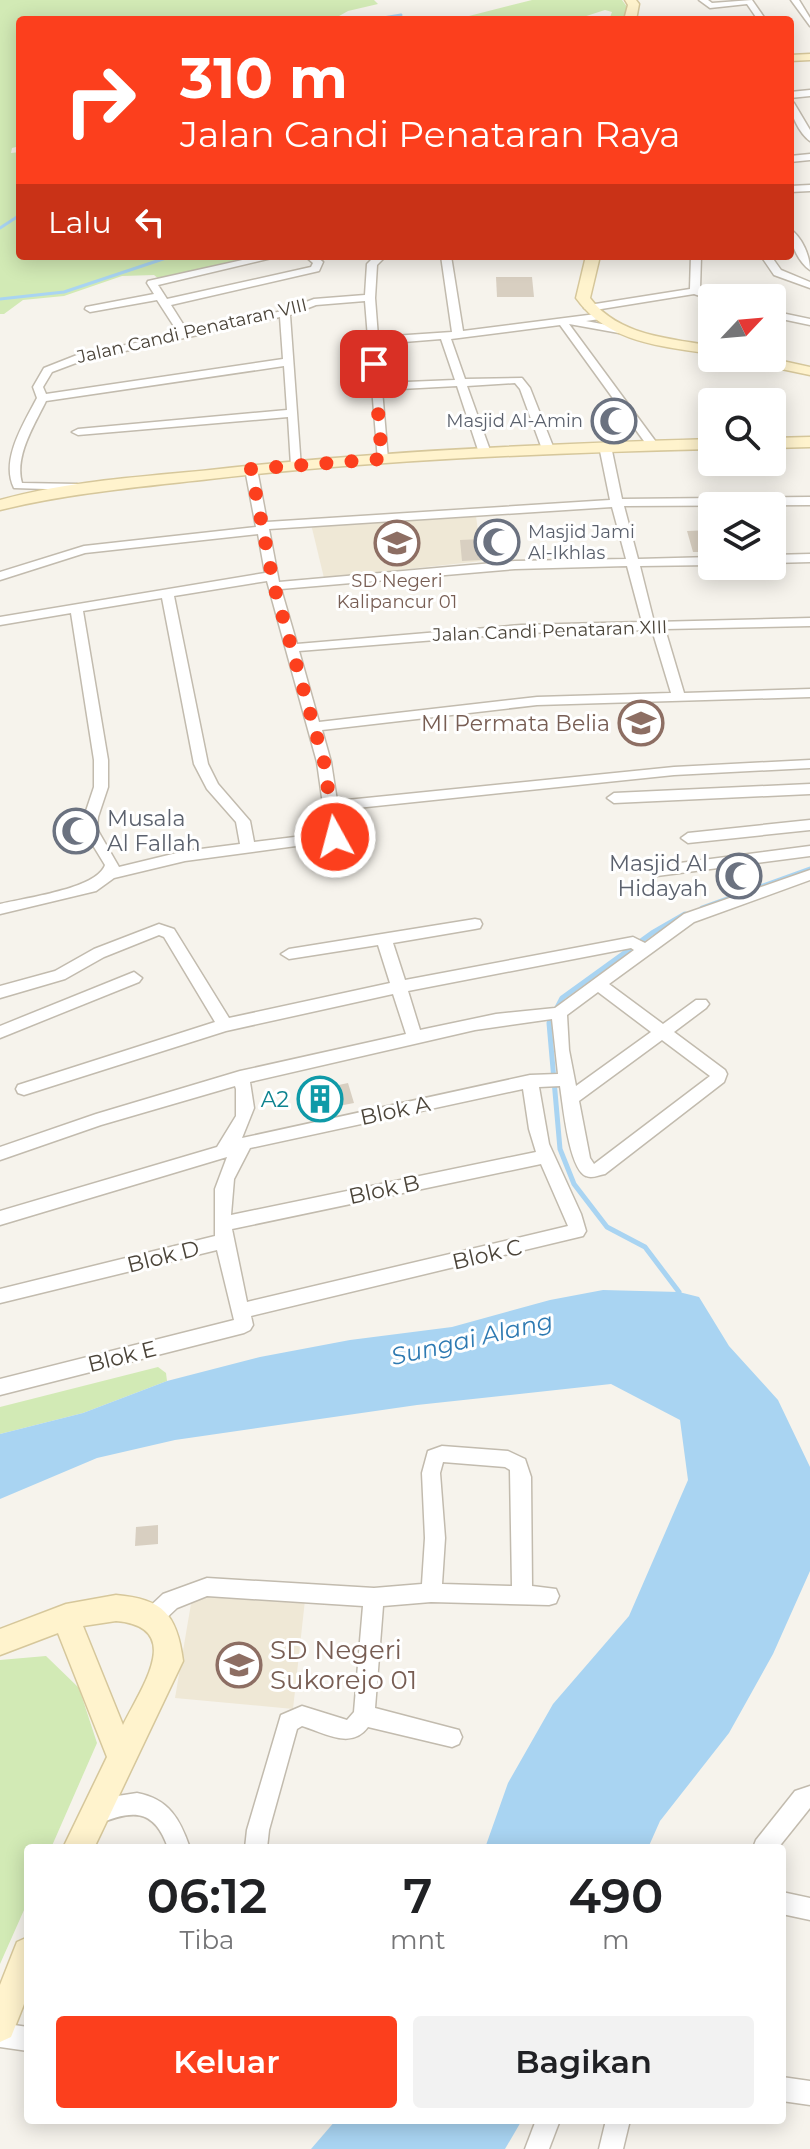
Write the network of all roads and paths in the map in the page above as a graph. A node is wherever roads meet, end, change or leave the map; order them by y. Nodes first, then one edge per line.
1 (703, 0) edge
2 (748, 0) edge
3 (795, 0) edge
4 (806, 23) edge
5 (794, 110) edge
6 (810, 138) edge
7 (794, 239) edge
8 (257, 260) edge
9 (315, 260) edge
10 (376, 260) edge
11 (446, 260) edge
12 (592, 260) edge
13 (696, 260) edge
14 (767, 260) edge
15 (810, 267) edge
16 (810, 285) edge
17 (695, 291) junction
18 (698, 292) edge
19 (370, 298) junction
20 (162, 299) junction
21 (90, 309) dead end
22 (592, 312) junction
23 (285, 313) junction
24 (786, 317) edge
25 (567, 322) junction
26 (810, 322) edge
27 (619, 330) junction
28 (452, 335) junction
29 (185, 336) junction
30 (373, 341) junction
31 (698, 347) edge
32 (288, 362) junction
33 (786, 366) edge
34 (810, 371) edge
35 (461, 382) junction
36 (376, 387) junction
37 (42, 398) junction
38 (291, 413) junction
39 (78, 432) dead end
40 (810, 442) edge
41 (786, 443) edge
42 (698, 444) edge
43 (605, 446) junction
44 (653, 446) junction
45 (548, 449) junction
46 (485, 453) junction
47 (382, 459) junction
48 (297, 466) junction
49 (251, 469) junction
50 (104, 486) junction
51 (810, 501) edge
52 (617, 503) junction
53 (0, 505) edge
54 (261, 528) junction
55 (810, 558) edge
56 (786, 559) edge
57 (698, 561) edge
58 (632, 563) junction
59 (0, 576) edge
60 (273, 581) junction
61 (167, 594) junction
62 (76, 608) junction
63 (0, 621) edge
64 (810, 622) edge
65 (654, 626) junction
66 (291, 648) junction
67 (810, 693) edge
68 (678, 696) junction
69 (314, 727) junction
70 (810, 764) edge
71 (810, 789) edge
72 (614, 798) dead end
73 (331, 806) junction
74 (810, 825) edge
75 (688, 838) dead end
76 (252, 848) junction
77 (810, 851) edge
78 (657, 871) dead end
79 (109, 874) junction
80 (810, 875) edge
81 (0, 909) edge
82 (475, 924) dead end
83 (384, 939) junction
84 (639, 946) junction
85 (289, 954) dead end
86 (134, 978) dead end
87 (597, 983) junction
88 (399, 987) junction
89 (0, 992) edge
90 (701, 1004) dead end
91 (552, 1013) junction
92 (225, 1025) junction
93 (0, 1032) edge
94 (663, 1033) junction
95 (415, 1038) junction
96 (240, 1077) junction
97 (551, 1080) junction
98 (24, 1089) dead end
99 (571, 1098) junction
100 (245, 1143) joint
101 (0, 1154) edge
102 (546, 1156) junction
103 (0, 1218) edge
104 (224, 1232) junction
105 (0, 1296) edge
106 (243, 1318) junction
107 (0, 1387) edge
108 (431, 1593) junction
109 (522, 1595) junction
110 (549, 1596) dead end
111 (374, 1597) junction
112 (66, 1617) junction
113 (153, 1617) junction
114 (0, 1642) edge
115 (364, 1716) junction
116 (452, 1737) dead end
117 (121, 1756) junction
118 (810, 1797) edge
119 (93, 1816) junction
120 (80, 1844) edge
121 (178, 1844) edge
122 (256, 1844) edge
123 (767, 1844) edge
124 (786, 1904) edge
125 (810, 1909) edge
126 (24, 1963) edge
127 (0, 2026) edge
128 (0, 2035) edge
129 (24, 2038) edge
130 (786, 2090) edge
131 (810, 2093) edge
132 (546, 2124) edge
133 (617, 2124) edge
134 (537, 2149) edge
135 (611, 2149) edge

1 - 2 street
3 - 4 street
5 - 6 street
7 - 15 street
8 - 20 street
9 - 20 street
10 - 19 street
11 - 28 street
12 - 22 main road
13 - 17 street
14 - 16 street
17 - 18 street
17 - 22 street
19 - 23 street, Jalan Candi Penataran VIII
19 - 30 street
20 - 21 street
20 - 29 street
22 - 25 street
22 - 27 main road
23 - 29 street, Jalan Candi Penataran VIII
23 - 32 street
24 - 26 street
25 - 27 street
25 - 28 street
25 - 44 street
27 - 31 main road
28 - 30 street
28 - 35 street
29 - 37 street, Jalan Candi Penataran VIII
30 - 36 street
32 - 37 street
32 - 38 street
33 - 34 main road
35 - 36 street
35 - 45 street
35 - 46 street
36 - 47 street
37 - 50 street
38 - 39 street
38 - 48 street
40 - 41 main road
42 - 44 main road
43 - 44 main road
43 - 45 main road
43 - 52 street
45 - 46 main road
46 - 47 main road
47 - 48 main road
48 - 49 main road
49 - 50 main road
49 - 54 street
50 - 53 main road
51 - 52 street
52 - 54 street
52 - 58 street
54 - 59 street
54 - 60 street
55 - 56 street
57 - 58 street
58 - 60 street
58 - 65 street
60 - 61 street
60 - 66 street
61 - 62 street
61 - 76 street
62 - 63 street
62 - 79 street
64 - 65 street, Jalan Candi Penataran XIII
65 - 66 street, Jalan Candi Penataran XIII
65 - 68 street
66 - 69 street
67 - 68 street
68 - 69 street
69 - 73 street
70 - 73 street
71 - 72 street
73 - 76 street
74 - 75 street
76 - 79 street
77 - 78 street
79 - 81 street
80 - 84 street
82 - 83 street
83 - 85 street
83 - 88 street
84 - 87 street
84 - 88 street
86 - 93 street
87 - 91 street
87 - 94 street
88 - 92 street
88 - 95 street
89 - 92 street
90 - 94 street
91 - 95 street
91 - 97 street
92 - 98 street
94 - 99 street
94 - 99 street
95 - 96 street
96 - 101 street
96 - 103 street
97 - 99 street
97 - 100 street, Blok A
97 - 102 street, Blok C
100 - 104 street, Blok D
102 - 104 street, Blok B
102 - 106 street, Blok C
104 - 105 street, Blok D
104 - 106 street
106 - 107 street, Blok E
108 - 109 street
108 - 109 street
108 - 111 street
109 - 110 street
111 - 113 street
111 - 115 street
112 - 113 main road
112 - 114 main road
112 - 117 main road
113 - 117 main road
115 - 116 street
115 - 122 street
117 - 119 main road
118 - 123 street
119 - 120 main road
119 - 121 street
124 - 125 street
126 - 127 main road
128 - 129 street
130 - 131 street
132 - 134 street
133 - 135 street

